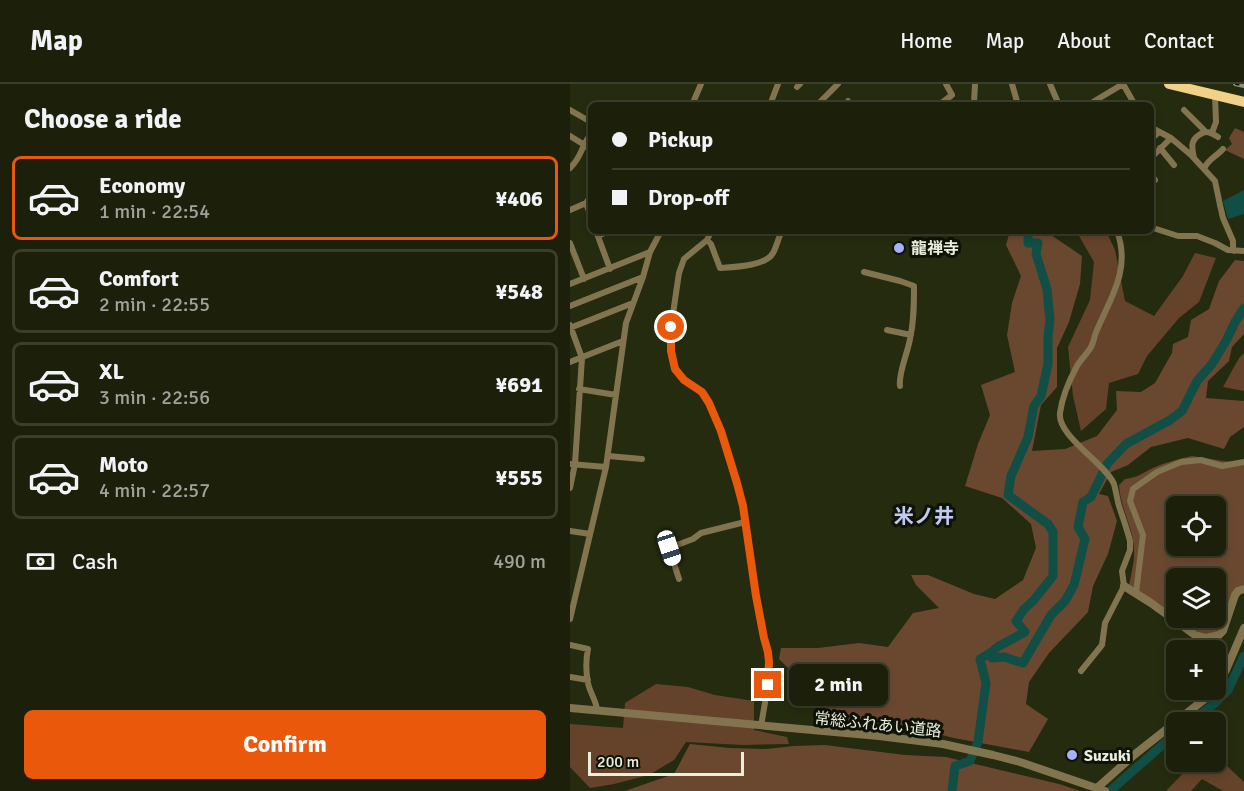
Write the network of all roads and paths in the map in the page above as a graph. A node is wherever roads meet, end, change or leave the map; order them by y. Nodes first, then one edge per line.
1 (701, 84) edge
2 (778, 84) edge
3 (838, 84) edge
4 (946, 84) edge
5 (975, 84) edge
6 (1012, 84) edge
7 (1050, 84) edge
8 (1123, 84) edge
9 (1169, 84) edge
10 (1215, 95) junction
11 (693, 102) edge
12 (771, 102) edge
13 (820, 102) edge
14 (943, 102) edge
15 (974, 102) edge
16 (1017, 102) edge
17 (1058, 102) edge
18 (1093, 102) edge
19 (1133, 102) edge
20 (1244, 102) edge
21 (570, 110) edge
22 (1184, 110) dead end
23 (588, 121) edge
24 (1154, 129) edge
25 (1160, 132) junction
26 (1212, 134) junction
27 (570, 136) edge
28 (1154, 137) edge
29 (588, 138) edge
30 (1171, 138) junction
31 (583, 144) junction
32 (588, 147) edge
33 (1160, 148) junction
34 (1223, 149) dead end
35 (1154, 155) edge
36 (1194, 158) junction
37 (1174, 165) dead end
38 (570, 168) edge
39 (1204, 169) junction
40 (588, 200) edge
41 (586, 203) junction
42 (588, 209) edge
43 (570, 210) edge
44 (1154, 228) edge
45 (597, 234) edge
46 (659, 234) edge
47 (709, 234) edge
48 (781, 234) edge
49 (1118, 234) edge
50 (708, 240) junction
51 (570, 243) edge
52 (1234, 251) junction
53 (1244, 251) edge
54 (650, 252) junction
55 (610, 268) junction
56 (864, 272) dead end
57 (643, 277) junction
58 (584, 279) junction
59 (570, 284) edge
60 (633, 303) junction
61 (570, 306) edge
62 (570, 327) edge
63 (887, 330) dead end
64 (911, 335) junction
65 (623, 341) junction
66 (582, 358) junction
67 (570, 362) edge
68 (900, 386) dead end
69 (579, 389) junction
70 (616, 395) junction
71 (573, 432) edge
72 (608, 456) junction
73 (642, 459) dead end
74 (1244, 462) edge
75 (572, 464) edge
76 (606, 467) junction
77 (570, 488) edge
78 (745, 522) junction
79 (570, 531) edge
80 (590, 534) junction
81 (679, 579) dead end
82 (1124, 586) junction
83 (1244, 589) edge
84 (1136, 593) junction
85 (570, 618) edge
86 (1244, 628) edge
87 (570, 645) edge
88 (1226, 670) edge
89 (1081, 671) dead end
90 (570, 677) edge
91 (588, 680) junction
92 (1205, 700) edge
93 (570, 708) edge
94 (597, 710) junction
95 (761, 726) junction
96 (1101, 790) edge

1 - 11 street
2 - 12 street
3 - 13 street
4 - 14 street
5 - 15 street
6 - 16 street
7 - 17 street
8 - 18 street
8 - 19 street
9 - 10 highway
10 - 20 highway
10 - 26 street
21 - 23 street
22 - 26 street
24 - 25 street
25 - 28 street
25 - 30 street
26 - 36 street
27 - 31 street
29 - 31 street
30 - 33 street
30 - 36 street
31 - 32 street
31 - 38 street
33 - 35 street
33 - 37 street
34 - 39 street
36 - 39 street
39 - 52 street
40 - 41 street
41 - 42 street
41 - 43 street
44 - 52 street
45 - 55 street
46 - 54 street
47 - 50 street
48 - 50 street
49 - 82 street
50 - 78 street
51 - 58 street
52 - 53 street
54 - 55 street
54 - 57 street
55 - 58 street
56 - 64 street
57 - 60 street
57 - 61 street
58 - 59 street
60 - 62 street
60 - 65 street
62 - 66 street
63 - 64 street
64 - 68 street
65 - 66 street
65 - 70 street
66 - 67 street
66 - 69 street
69 - 70 street
69 - 71 street
70 - 72 street
71 - 75 street
72 - 73 street
72 - 76 street
74 - 84 street
75 - 76 street
75 - 77 street
76 - 80 street
78 - 81 street
78 - 95 street
79 - 80 street
80 - 85 street
82 - 84 street
82 - 89 street
83 - 84 street
86 - 88 street
87 - 91 street
90 - 91 street
91 - 94 street
92 - 96 street
93 - 94 street, 常総ふれあい道路
94 - 95 street, 常総ふれあい道路
95 - 96 street, 常総ふれあい道路

